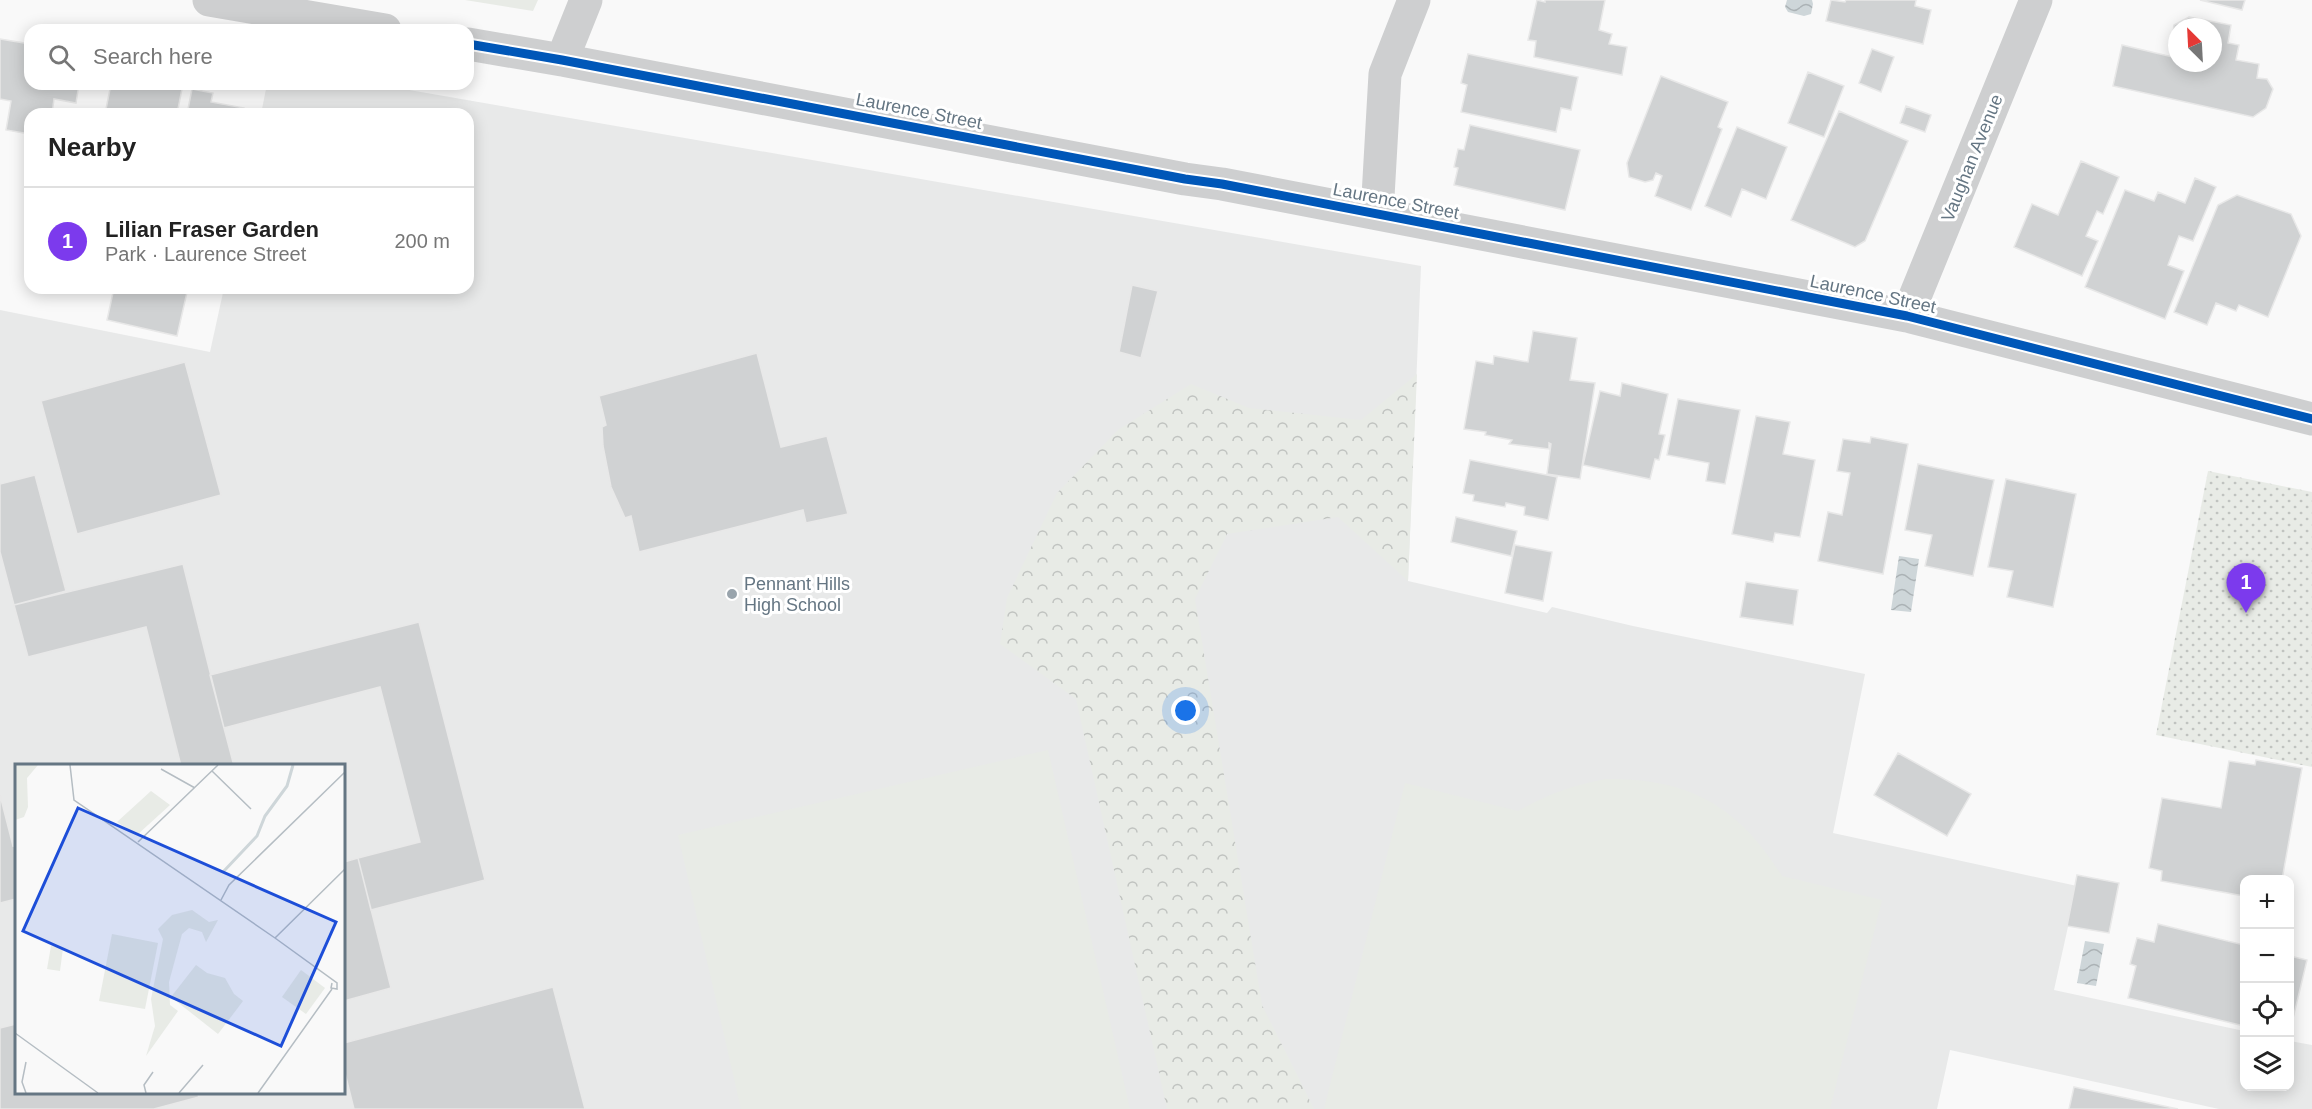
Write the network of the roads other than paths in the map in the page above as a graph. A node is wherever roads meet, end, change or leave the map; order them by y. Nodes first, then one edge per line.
1 (209, 0) edge
2 (586, 0) edge
3 (1414, 0) edge
4 (2036, 0) edge
5 (350, 24) edge
6 (474, 45) edge
7 (562, 60) junction
8 (1377, 214) junction
9 (1907, 316) junction
10 (2312, 419) edge

1 - 5 street
2 - 7 street
3 - 8 street
4 - 9 street, Vaughan Avenue
6 - 7 street, Laurence Street
7 - 8 street, Laurence Street
8 - 9 street, Laurence Street
9 - 10 street, Laurence Street

